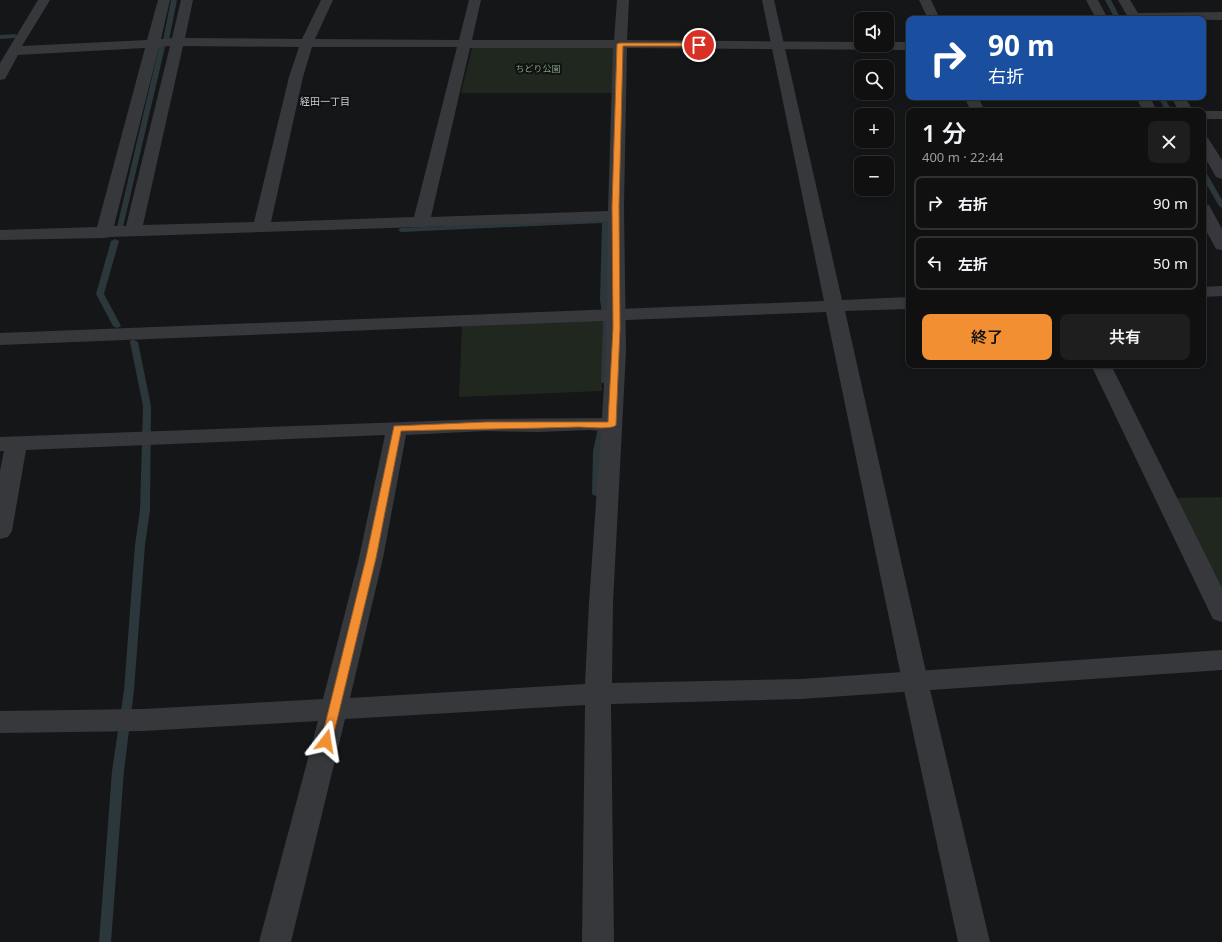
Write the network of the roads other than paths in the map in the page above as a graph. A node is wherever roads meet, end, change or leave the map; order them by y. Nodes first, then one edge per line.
1 (44, 0) edge
2 (164, 0) edge
3 (187, 0) edge
4 (327, 0) edge
5 (475, 0) edge
6 (623, 0) edge
7 (768, 0) edge
8 (925, 0) edge
9 (1092, 0) edge
10 (1124, 0) edge
11 (933, 16) edge
12 (1100, 16) edge
13 (1133, 16) edge
14 (1206, 16) edge
15 (1222, 16) edge
16 (178, 42) junction
17 (307, 42) junction
18 (464, 43) junction
19 (0, 44) edge
20 (152, 44) junction
21 (620, 44) junction
22 (777, 45) junction
23 (906, 46) edge
24 (15, 47) junction
25 (0, 76) edge
26 (1206, 115) edge
27 (1222, 115) edge
28 (1206, 146) edge
29 (1222, 174) edge
30 (1206, 215) edge
31 (616, 216) junction
32 (421, 222) junction
33 (262, 226) junction
34 (104, 232) junction
35 (133, 232) junction
36 (0, 235) edge
37 (1222, 245) edge
38 (1222, 291) edge
39 (1206, 292) edge
40 (906, 303) edge
41 (834, 305) junction
42 (616, 315) junction
43 (0, 339) edge
44 (1102, 368) edge
45 (612, 425) junction
46 (397, 428) junction
47 (8, 443) edge
48 (0, 531) edge
49 (1222, 613) edge
50 (1222, 660) edge
51 (915, 681) junction
52 (598, 694) junction
53 (334, 710) junction
54 (0, 722) edge
55 (275, 942) edge
56 (598, 942) edge
57 (974, 942) edge

1 - 24 street
2 - 20 street
3 - 16 street
4 - 17 street
5 - 18 street
6 - 21 street
7 - 22 street
8 - 11 street
9 - 12 street
10 - 13 street
14 - 15 street
16 - 17 street
16 - 20 street
16 - 35 street
17 - 18 street
17 - 33 street
18 - 21 street
18 - 32 street
19 - 24 street
20 - 24 street
20 - 34 street
21 - 22 street
21 - 31 street
22 - 23 street
22 - 41 street
24 - 25 street
26 - 27 street
28 - 29 street
30 - 37 street
31 - 32 street
31 - 42 street
32 - 33 street
33 - 35 street
34 - 35 street
34 - 36 street
38 - 39 street
40 - 41 street
41 - 42 street
41 - 51 street
42 - 43 street
42 - 45 street
44 - 49 street
45 - 46 street
45 - 52 street
46 - 47 street
46 - 53 street
47 - 48 street
50 - 51 street
51 - 52 street
51 - 57 street
52 - 53 street
52 - 56 street
53 - 54 street
53 - 55 street

